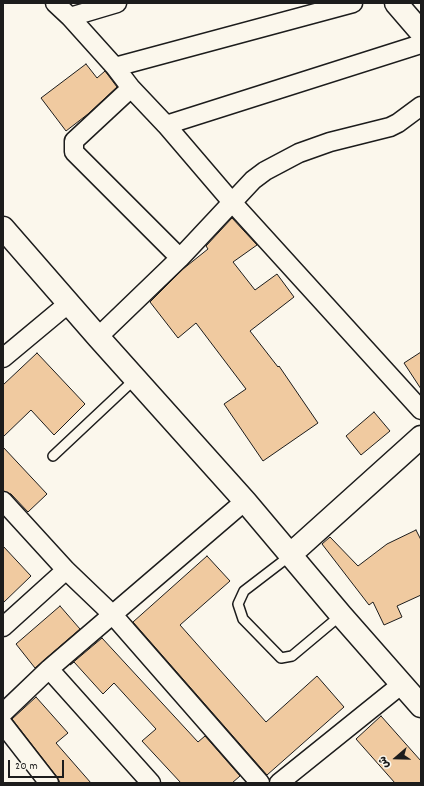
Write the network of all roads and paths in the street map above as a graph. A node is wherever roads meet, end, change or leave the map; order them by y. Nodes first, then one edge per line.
1 (55, 3) edge
2 (117, 3) edge
3 (353, 3) edge
4 (396, 3) edge
5 (70, 17) junction
6 (421, 32) edge
7 (421, 44) edge
8 (115, 67) junction
9 (131, 88) junction
10 (421, 106) edge
11 (166, 125) junction
12 (231, 201) junction
13 (3, 228) edge
14 (180, 258) junction
15 (69, 303) junction
16 (98, 337) junction
17 (3, 358) edge
18 (136, 379) junction
19 (421, 410) edge
20 (421, 438) edge
21 (53, 456) dead end
22 (3, 501) edge
23 (245, 501) junction
24 (291, 554) junction
25 (66, 570) junction
26 (113, 615) junction
27 (341, 615) junction
28 (3, 627) edge
29 (49, 669) junction
30 (402, 684) junction
31 (421, 706) edge
32 (3, 714) edge
33 (3, 724) edge
34 (49, 783) edge
35 (151, 783) edge
36 (260, 783) edge
37 (279, 783) edge

1 - 5 street
2 - 5 street
3 - 8 street
4 - 6 main road
5 - 8 street
7 - 11 street
8 - 9 street
9 - 11 street
9 - 14 street
10 - 12 street
11 - 12 street
12 - 14 street
12 - 19 street
13 - 15 main road
14 - 16 street
15 - 16 main road
15 - 17 street
16 - 18 main road
18 - 21 lane
18 - 23 main road
20 - 24 main road
22 - 25 street
23 - 24 main road
23 - 26 street
24 - 27 main road
24 - 27 lane
25 - 26 street
25 - 28 street
26 - 29 street
26 - 36 street
27 - 30 main road
29 - 32 street
29 - 35 street
30 - 31 main road
30 - 37 street
33 - 34 street

